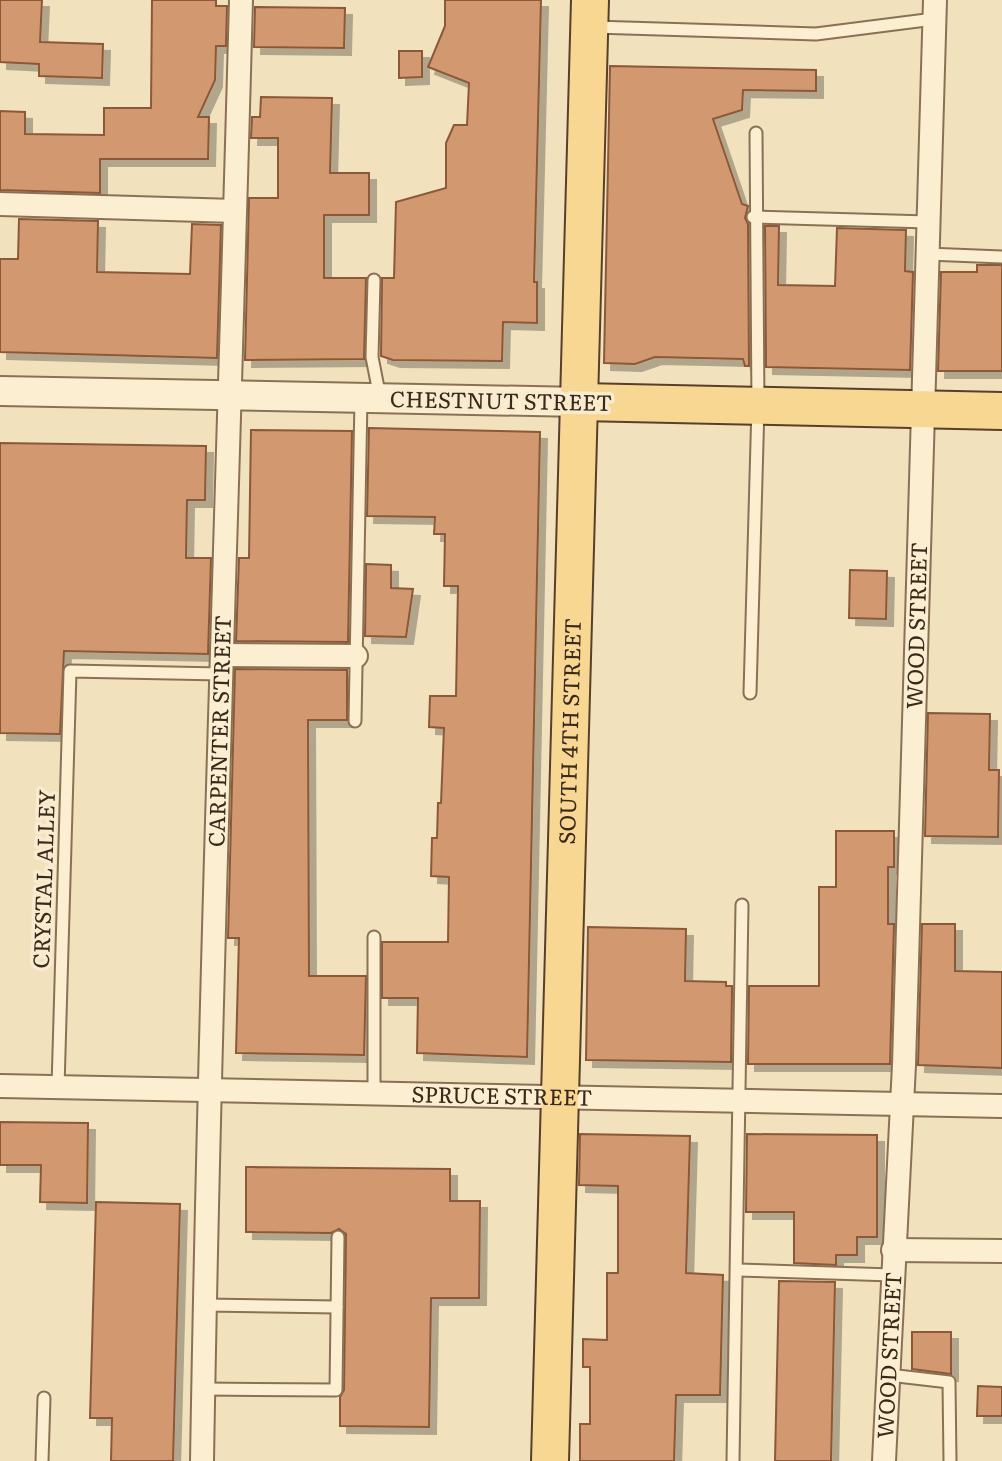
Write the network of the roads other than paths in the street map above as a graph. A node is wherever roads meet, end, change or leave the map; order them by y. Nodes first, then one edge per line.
1 (241, 0) edge
2 (934, 10) edge
3 (589, 14) edge
4 (756, 133) dead end
5 (0, 204) edge
6 (235, 211) junction
7 (753, 217) junction
8 (928, 222) junction
9 (927, 254) junction
10 (1002, 257) edge
11 (374, 280) dead end
12 (0, 391) edge
13 (232, 395) junction
14 (370, 398) junction
15 (581, 402) junction
16 (758, 406) junction
17 (923, 410) junction
18 (1002, 411) edge
19 (356, 656) junction
20 (222, 664) junction
21 (750, 693) dead end
22 (355, 721) dead end
23 (742, 905) dead end
24 (374, 937) dead end
25 (0, 1086) edge
26 (58, 1087) junction
27 (208, 1090) junction
28 (374, 1094) junction
29 (558, 1097) junction
30 (741, 1100) junction
31 (902, 1104) junction
32 (1002, 1106) edge
33 (338, 1237) dead end
34 (893, 1250) junction
35 (1002, 1251) edge
36 (738, 1270) junction
37 (892, 1275) junction
38 (204, 1305) junction
39 (337, 1307) junction
40 (889, 1375) junction
41 (203, 1389) junction
42 (44, 1398) dead end
43 (42, 1461) edge
44 (202, 1461) edge
45 (550, 1461) edge
46 (733, 1461) edge
47 (884, 1461) edge
48 (950, 1461) edge

1 - 6 street, CARPENTER STREET
2 - 3 lane
2 - 8 street, WOOD STREET
3 - 15 main road, SOUTH 4TH STREET
4 - 7 lane
5 - 6 street
6 - 13 street, CARPENTER STREET
7 - 8 lane
7 - 16 lane
8 - 9 street, WOOD STREET
9 - 10 lane
9 - 17 street, WOOD STREET
11 - 14 lane
12 - 13 street, CHESTNUT STREET
13 - 14 street, CHESTNUT STREET
13 - 20 street, CARPENTER STREET
14 - 15 street, CHESTNUT STREET
14 - 19 lane
15 - 16 main road, CHESTNUT STREET
15 - 29 main road, SOUTH 4TH STREET
16 - 17 main road, CHESTNUT STREET
16 - 21 lane
17 - 18 main road, CHESTNUT STREET
17 - 31 street, WOOD STREET
19 - 20 street
19 - 22 lane
20 - 26 lane, CRYSTAL ALLEY
20 - 27 street, CARPENTER STREET
23 - 30 lane
24 - 28 lane
25 - 26 street, SPRUCE STREET
26 - 27 street, SPRUCE STREET
27 - 28 street, SPRUCE STREET
27 - 38 street, CARPENTER STREET
28 - 29 street, SPRUCE STREET
29 - 30 street, SPRUCE STREET
29 - 45 main road, SOUTH 4TH STREET
30 - 31 street, SPRUCE STREET
30 - 36 lane
31 - 32 street, SPRUCE STREET
31 - 34 street, WOOD STREET
33 - 39 lane
34 - 35 street, WOOD STREET
34 - 37 street, WOOD STREET
36 - 37 lane
36 - 46 lane
37 - 40 street, WOOD STREET
38 - 39 lane
38 - 41 street, CARPENTER STREET
39 - 41 lane
40 - 47 street, WOOD STREET
40 - 48 lane
41 - 44 street, CARPENTER STREET
42 - 43 lane

